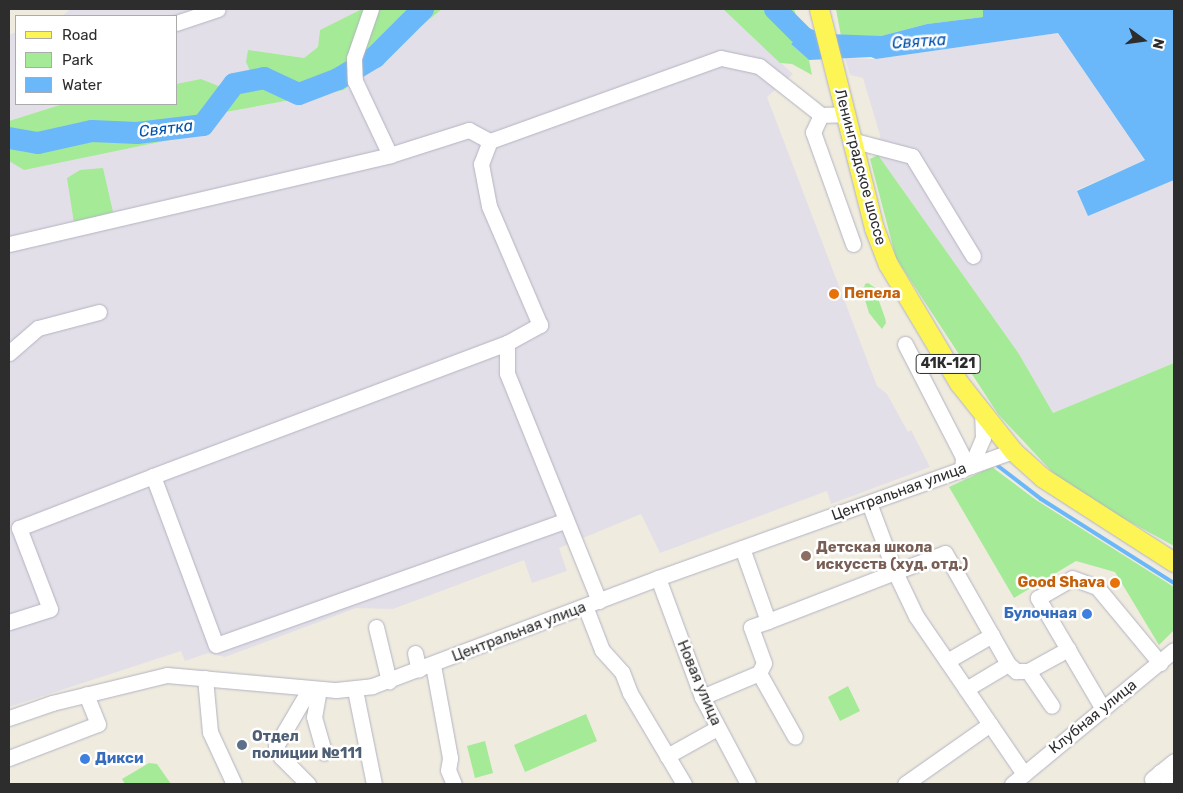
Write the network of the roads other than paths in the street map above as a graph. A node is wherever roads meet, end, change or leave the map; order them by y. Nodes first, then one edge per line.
1 (218, 9) edge
2 (371, 9) edge
3 (820, 9) edge
4 (178, 21) edge
5 (844, 114) junction
6 (821, 115) junction
7 (851, 140) junction
8 (490, 141) junction
9 (390, 155) junction
10 (9, 244) edge
11 (852, 244) dead end
12 (973, 256) dead end
13 (99, 312) dead end
14 (507, 343) junction
15 (905, 344) dead end
16 (9, 353) edge
17 (982, 412) junction
18 (1013, 451) junction
19 (966, 468) junction
20 (153, 476) junction
21 (869, 503) junction
22 (565, 521) junction
23 (742, 548) junction
24 (1174, 562) edge
25 (895, 572) junction
26 (658, 578) junction
27 (592, 603) junction
28 (768, 621) junction
29 (9, 622) edge
30 (376, 627) dead end
31 (992, 636) junction
32 (1068, 649) junction
33 (1174, 650) edge
34 (415, 653) dead end
35 (947, 661) junction
36 (1160, 663) junction
37 (1008, 664) junction
38 (426, 667) junction
39 (1028, 671) junction
40 (759, 673) junction
41 (205, 678) junction
42 (389, 681) junction
43 (315, 688) junction
44 (966, 689) junction
45 (355, 690) junction
46 (86, 694) junction
47 (702, 697) junction
48 (1052, 706) dead end
49 (1103, 709) junction
50 (9, 718) edge
51 (990, 724) junction
52 (717, 728) junction
53 (795, 737) dead end
54 (324, 753) dead end
55 (667, 756) junction
56 (9, 758) edge
57 (1174, 761) edge
58 (1024, 774) junction
59 (677, 782) edge
60 (234, 784) edge
61 (308, 784) edge
62 (374, 784) edge
63 (454, 784) edge
64 (748, 784) edge
65 (905, 784) edge
66 (1012, 784) edge
67 (1174, 784) edge

1 - 4 street
2 - 9 street
3 - 5 main road, Ленинградское шоссе / 41К-121
5 - 6 street
5 - 7 main road, Ленинградское шоссе / 41К-121
6 - 8 street
6 - 11 street
7 - 12 street
7 - 17 main road, Ленинградское шоссе / 41К-121
8 - 9 street
8 - 14 street
9 - 10 street
13 - 16 street
14 - 20 street
14 - 22 street
15 - 19 street
17 - 18 main road, Ленинградское шоссе / 41К-121
17 - 19 street
18 - 19 street, Центральная улица
18 - 24 main road, Ленинградское шоссе / 41К-121
19 - 21 street, Центральная улица
20 - 22 street
20 - 29 street
21 - 23 street, Центральная улица
21 - 25 street
22 - 27 street
23 - 26 street, Центральная улица
23 - 28 street
25 - 28 street
25 - 31 street
25 - 35 street
26 - 27 street, Центральная улица
26 - 47 street, Новая улица
27 - 38 street, Центральная улица
27 - 55 street
28 - 40 street
30 - 42 street
31 - 35 street
31 - 37 street
32 - 36 street
32 - 39 street
32 - 49 street
33 - 36 street, Клубная улица
34 - 38 street
35 - 44 street
36 - 49 street, Клубная улица
37 - 39 street
37 - 44 street
38 - 42 street, Центральная улица
38 - 63 street
39 - 48 street
40 - 47 street
40 - 53 street
41 - 43 street, Центральная улица
41 - 46 street, Центральная улица
41 - 60 street
42 - 45 street, Центральная улица
43 - 45 street, Центральная улица
43 - 54 street
43 - 61 street
44 - 51 street
45 - 62 street
46 - 50 street, Центральная улица
46 - 56 street
47 - 52 street, Новая улица
49 - 58 street, Клубная улица
51 - 58 street
51 - 65 street
52 - 55 street
52 - 64 street, Новая улица
55 - 59 street
57 - 67 street
58 - 66 street, Клубная улица

